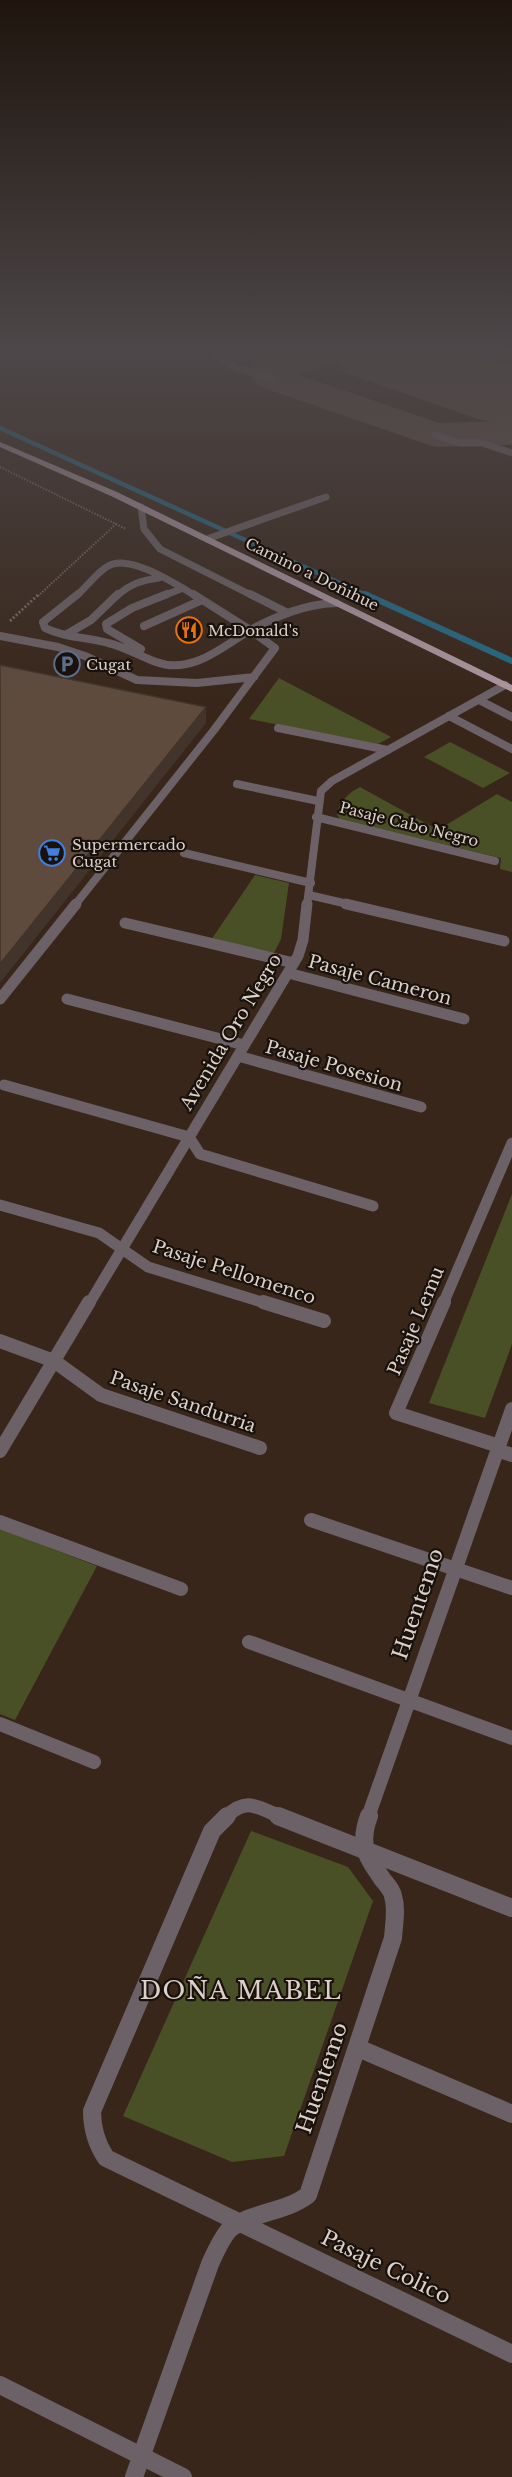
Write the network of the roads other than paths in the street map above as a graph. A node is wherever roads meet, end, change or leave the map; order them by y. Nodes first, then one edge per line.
1 (61, 470) edge
2 (326, 497) dead end
3 (141, 507) junction
4 (207, 539) junction
5 (163, 578) junction
6 (183, 588) junction
7 (202, 600) junction
8 (336, 603) junction
9 (288, 614) junction
10 (144, 626) dead end
11 (250, 631) junction
12 (66, 635) junction
13 (0, 636) edge
14 (150, 658) junction
15 (254, 677) junction
16 (509, 687) edge
17 (479, 700) junction
18 (449, 716) junction
19 (512, 717) edge
20 (278, 728) dead end
21 (512, 749) edge
22 (388, 750) junction
23 (237, 784) dead end
24 (318, 801) junction
25 (316, 817) junction
26 (184, 854) dead end
27 (495, 861) dead end
28 (310, 889) junction
29 (125, 923) dead end
30 (504, 941) dead end
31 (291, 968) junction
32 (0, 999) edge
33 (67, 999) dead end
34 (464, 1019) dead end
35 (241, 1051) junction
36 (4, 1085) dead end
37 (421, 1107) dead end
38 (189, 1137) junction
39 (512, 1143) edge
40 (0, 1205) edge
41 (373, 1206) dead end
42 (122, 1248) junction
43 (324, 1321) dead end
44 (0, 1341) edge
45 (54, 1361) junction
46 (512, 1409) edge
47 (260, 1448) dead end
48 (503, 1450) edge
49 (0, 1451) edge
50 (311, 1520) dead end
51 (0, 1522) edge
52 (456, 1569) junction
53 (512, 1588) edge
54 (181, 1589) dead end
55 (249, 1642) dead end
56 (410, 1701) junction
57 (0, 1724) edge
58 (512, 1738) edge
59 (94, 1762) dead end
60 (364, 1847) junction
61 (512, 1908) edge
62 (358, 2048) junction
63 (512, 2114) edge
64 (238, 2223) junction
65 (512, 2354) edge
66 (0, 2385) edge
67 (141, 2456) junction
68 (134, 2477) edge
69 (183, 2477) edge

1 - 3 main road, Camino a Doñihue
2 - 4 street
3 - 4 main road, Camino a Doñihue
3 - 9 street
4 - 8 main road, Camino a Doñihue
5 - 6 street
5 - 12 street
5 - 12 street
6 - 7 street
6 - 14 street
7 - 10 street
7 - 11 street
8 - 9 street
8 - 16 main road, Camino a Doñihue
9 - 11 street
11 - 14 street
11 - 15 street
12 - 14 street
13 - 15 street
15 - 32 street
16 - 17 street
17 - 18 street
17 - 19 street
18 - 21 street
18 - 22 street
20 - 22 street
22 - 24 street
23 - 24 street
24 - 25 street, Avenida Oro Negro
25 - 27 street, Pasaje Cabo Negro
25 - 28 street, Avenida Oro Negro
26 - 28 street
28 - 30 street
28 - 31 street, Avenida Oro Negro
29 - 31 street, Pasaje Cameron
31 - 34 street, Pasaje Cameron
31 - 35 street, Avenida Oro Negro
33 - 35 street, Pasaje Posesion
35 - 37 street, Pasaje Posesion
35 - 38 street, Avenida Oro Negro
36 - 38 street
38 - 41 street
38 - 42 street, Avenida Oro Negro
39 - 48 street, Pasaje Lemu
40 - 42 street, Pasaje Pellomenco
42 - 43 street, Pasaje Pellomenco
42 - 45 street, Avenida Oro Negro
44 - 45 street, Pasaje Sandurria
45 - 47 street, Pasaje Sandurria
45 - 49 street, Avenida Oro Negro
46 - 48 street, Huentemo
48 - 52 street, Huentemo
50 - 52 street
51 - 54 street
52 - 53 street
52 - 56 street, Huentemo
55 - 56 street
56 - 58 street
56 - 60 street, Huentemo
57 - 59 street
60 - 61 street, Pasaje Colico
60 - 62 street, Huentemo
60 - 64 street, Pasaje Colico
62 - 63 street
62 - 64 street, Huentemo
64 - 65 street, Pasaje Colico
64 - 67 street
66 - 67 street
67 - 68 street
67 - 69 street

